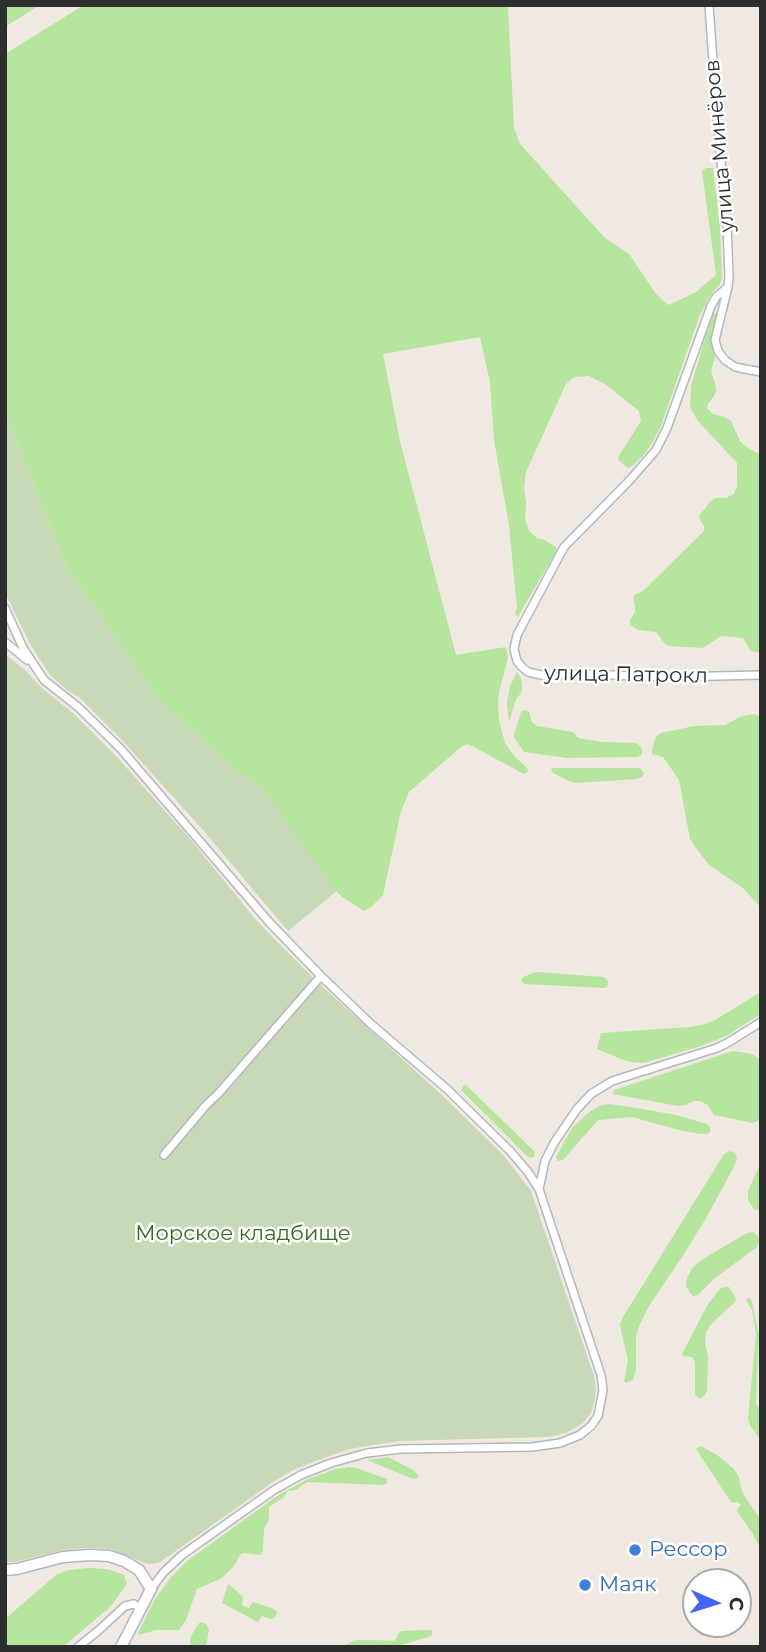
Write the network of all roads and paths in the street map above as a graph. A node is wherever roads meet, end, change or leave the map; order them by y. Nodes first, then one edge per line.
1 (709, 5) edge
2 (728, 287) junction
3 (761, 372) edge
4 (5, 608) edge
5 (5, 642) edge
6 (33, 665) junction
7 (761, 675) edge
8 (321, 976) junction
9 (761, 1022) edge
10 (164, 1155) dead end
11 (539, 1189) junction
12 (5, 1570) edge
13 (151, 1589) junction
14 (141, 1609) junction
15 (78, 1647) edge
16 (121, 1647) edge

1 - 2 street, улица Минёров
2 - 3 street, улица Минёров
2 - 7 street, улица Патрокл
4 - 6 street
5 - 6 street
6 - 8 street
8 - 10 street
8 - 11 street
9 - 11 street
11 - 13 street
12 - 13 main road
13 - 14 main road
14 - 15 street
14 - 16 main road

